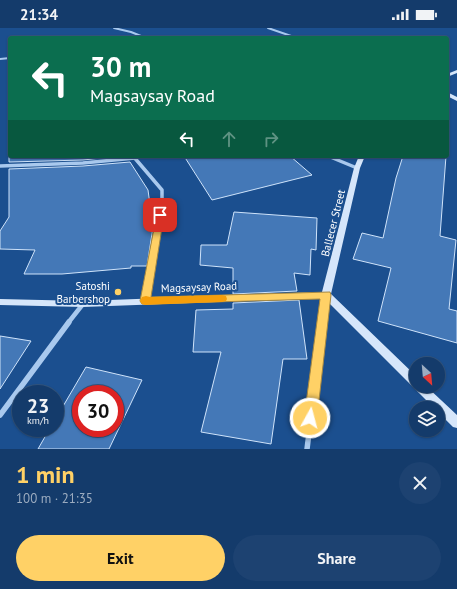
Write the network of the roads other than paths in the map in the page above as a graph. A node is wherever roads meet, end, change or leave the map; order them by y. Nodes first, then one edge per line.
1 (114, 28) edge
2 (268, 28) edge
3 (141, 36) edge
4 (291, 36) edge
5 (125, 158) edge
6 (135, 158) edge
7 (333, 158) edge
8 (361, 158) edge
9 (0, 166) edge
10 (357, 168) junction
11 (326, 295) junction
12 (145, 301) junction
13 (0, 302) edge
14 (83, 304) junction
15 (409, 376) edge
16 (426, 393) edge
17 (0, 415) edge
18 (457, 423) edge
19 (307, 449) edge

1 - 3 street
2 - 4 street
5 - 9 street
6 - 12 street
7 - 10 street
8 - 10 street, Ballecer Street
10 - 11 street, Ballecer Street
11 - 12 street, Magsaysay Road
11 - 15 street
11 - 19 street
12 - 14 street, Magsaysay Road
13 - 14 street, Magsaysay Road
14 - 17 street
16 - 18 street

